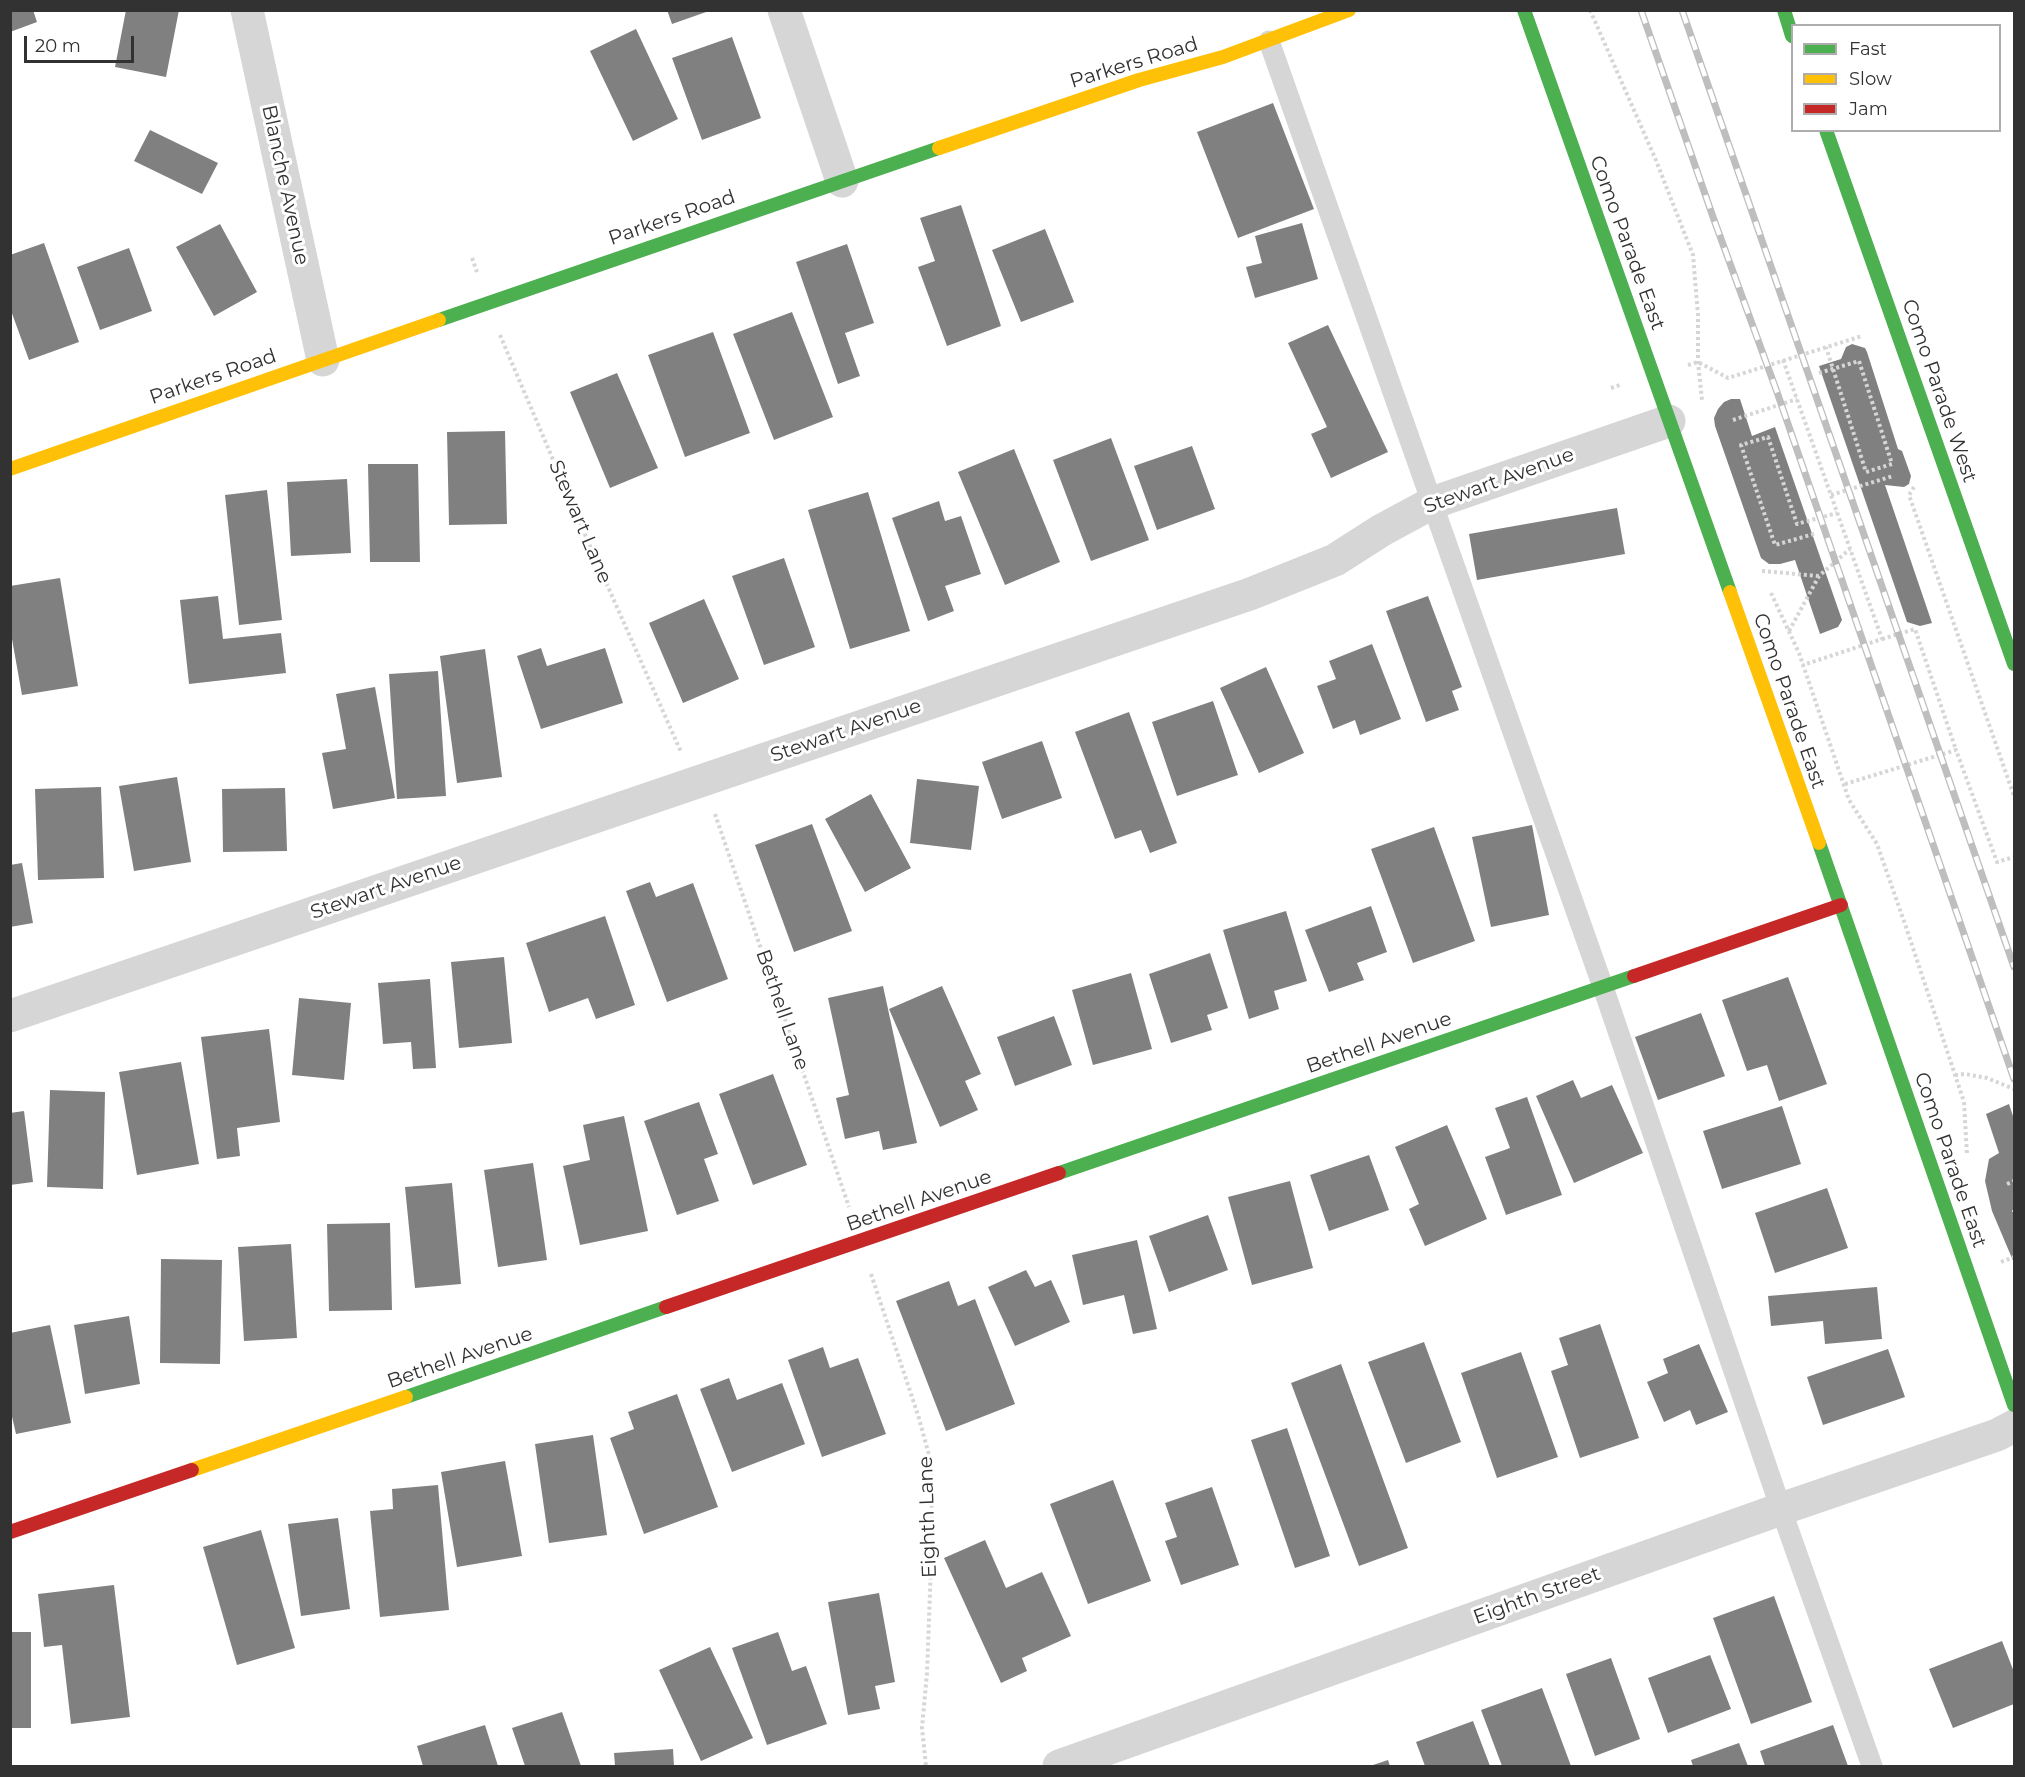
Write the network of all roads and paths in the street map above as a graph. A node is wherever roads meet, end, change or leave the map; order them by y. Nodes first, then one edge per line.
1 (247, 10) edge
2 (784, 10) edge
3 (1349, 10) edge
4 (1524, 10) edge
5 (1590, 10) edge
6 (1784, 10) edge
7 (1791, 33) edge
8 (1269, 41) junction
9 (1827, 132) edge
10 (842, 181) junction
11 (472, 258) dead end
12 (488, 303) junction
13 (1894, 324) junction
14 (1826, 347) junction
15 (323, 360) junction
16 (1784, 360) junction
17 (1698, 362) junction
18 (1819, 373) dead end
19 (1653, 375) junction
20 (1611, 388) dead end
21 (1797, 399) junction
22 (1703, 407) dead end
23 (1770, 407) dead end
24 (1669, 421) junction
25 (10, 469) edge
26 (1859, 488) dead end
27 (1831, 495) junction
28 (1432, 502) junction
29 (1837, 513) junction
30 (1814, 534) dead end
31 (1850, 549) junction
32 (1758, 560) dead end
33 (1762, 571) junction
34 (1820, 576) junction
35 (1766, 581) dead end
36 (1771, 591) dead end
37 (1788, 631) junction
38 (1882, 639) junction
39 (2014, 664) edge
40 (1803, 665) junction
41 (1956, 750) junction
42 (699, 781) junction
43 (1845, 784) junction
44 (2014, 857) edge
45 (1840, 905) junction
46 (1603, 987) junction
47 (10, 1016) edge
48 (1955, 1075) junction
49 (2014, 1089) edge
50 (1968, 1165) dead end
51 (861, 1241) junction
52 (2014, 1257) edge
53 (1996, 1263) dead end
54 (2014, 1405) edge
55 (2014, 1426) edge
56 (1781, 1509) junction
57 (10, 1532) edge
58 (926, 1767) edge
59 (1059, 1767) edge
60 (1872, 1767) edge

1 - 15 street, Blanche Avenue
2 - 10 street
3 - 8 street, Parkers Road
4 - 19 street, Como Parade East
5 - 17 path
6 - 7 street
8 - 10 street, Parkers Road
8 - 28 lane
9 - 13 street, Como Parade West
10 - 12 street, Parkers Road
11 - 12 path, Stewart Lane
12 - 15 street, Parkers Road
12 - 42 path, Stewart Lane
13 - 14 path
13 - 39 street, Como Parade West
14 - 16 path
14 - 18 path
15 - 25 street, Parkers Road
16 - 17 path
16 - 21 path
17 - 19 path
17 - 22 path
19 - 20 path
19 - 24 street, Como Parade East
21 - 23 path
21 - 27 path
24 - 28 street, Stewart Avenue
24 - 45 street, Como Parade East
26 - 27 path
27 - 29 path
28 - 42 street, Stewart Avenue
28 - 46 lane
29 - 30 path
29 - 31 path
31 - 34 path
31 - 38 path
32 - 33 path
33 - 34 path
33 - 35 path
34 - 37 path
36 - 37 path
37 - 40 path
38 - 40 path
38 - 41 path
40 - 43 path
41 - 43 path
41 - 44 path
42 - 47 street, Stewart Avenue
42 - 51 path, Bethell Lane
43 - 48 path
45 - 46 street, Bethell Avenue
45 - 54 street, Como Parade East
46 - 51 street, Bethell Avenue
46 - 56 lane
48 - 49 path
48 - 50 path
51 - 57 street, Bethell Avenue
51 - 58 path, Eighth Lane
52 - 53 path
55 - 56 street, Eighth Street
56 - 59 street, Eighth Street
56 - 60 lane

